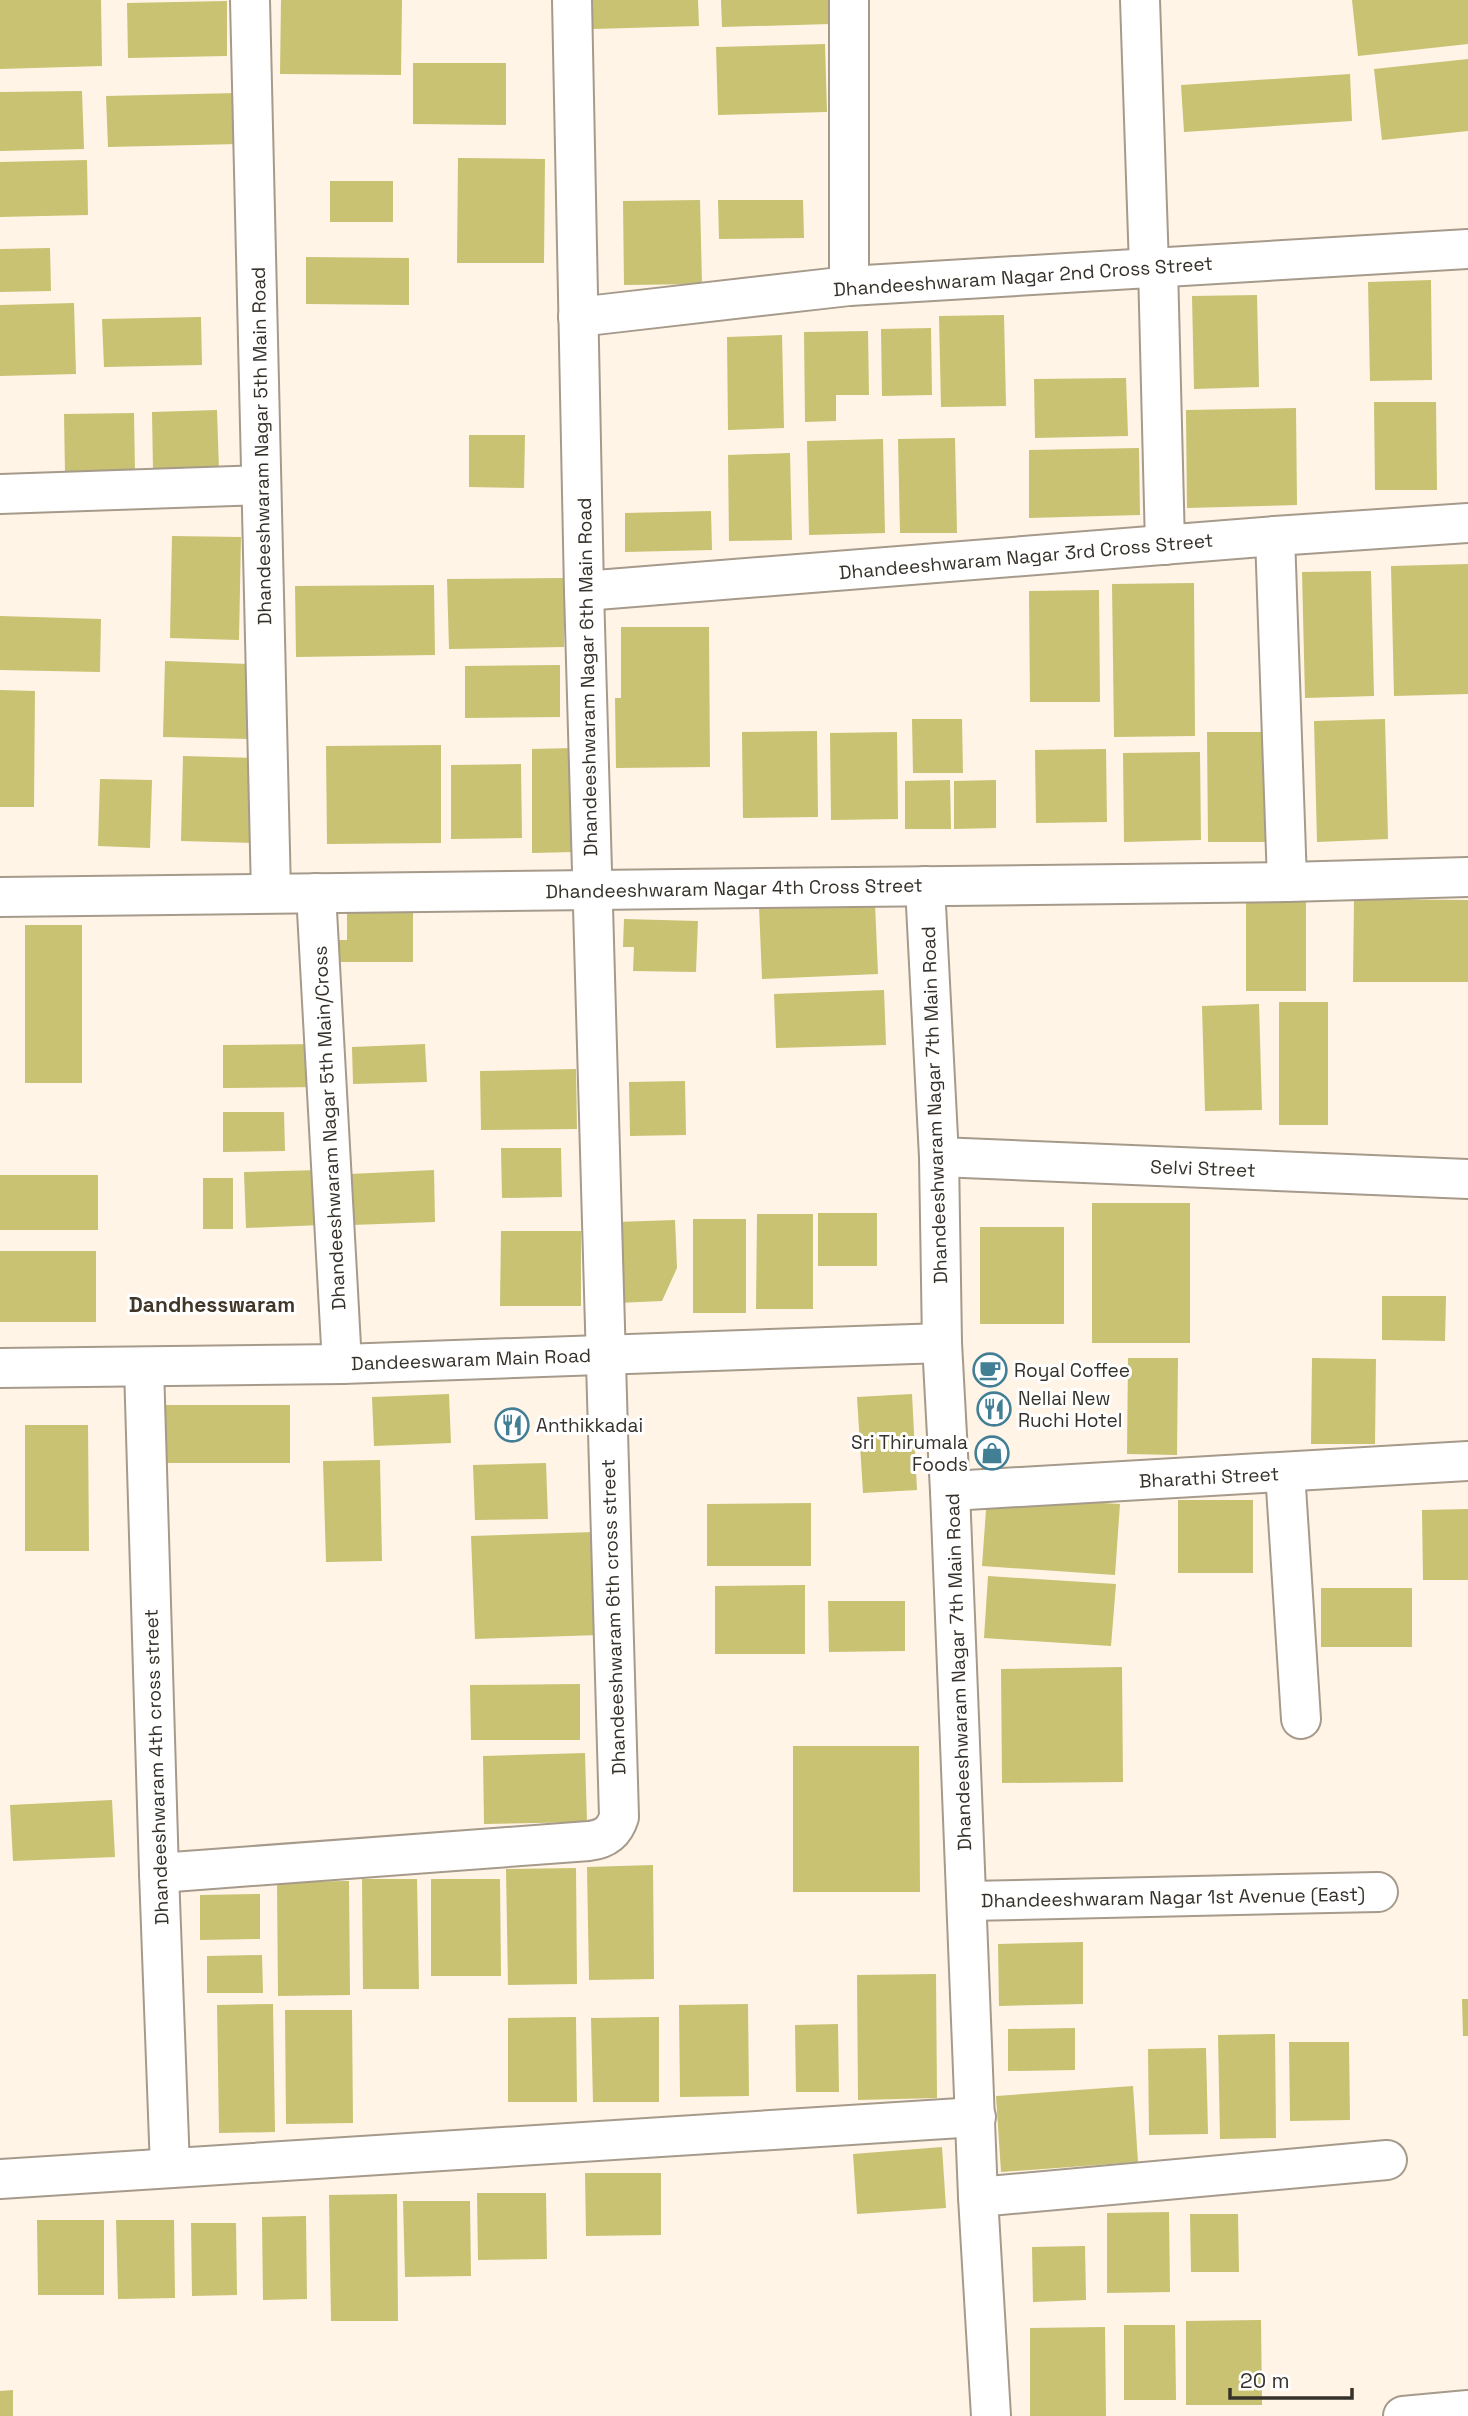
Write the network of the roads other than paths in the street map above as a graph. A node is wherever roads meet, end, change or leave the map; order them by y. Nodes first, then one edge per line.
1 (250, 0) edge
2 (572, 0) edge
3 (849, 0) edge
4 (1140, 0) edge
5 (1468, 248) edge
6 (1154, 267) junction
7 (849, 286) junction
8 (578, 317) junction
9 (261, 485) junction
10 (0, 494) edge
11 (1468, 523) edge
12 (1275, 536) junction
13 (1165, 545) junction
14 (584, 591) junction
15 (1468, 877) edge
16 (1287, 882) junction
17 (925, 886) junction
18 (592, 889) junction
19 (271, 893) junction
20 (316, 893) junction
21 (0, 897) edge
22 (939, 1157) junction
23 (1468, 1180) edge
24 (942, 1343) junction
25 (605, 1354) junction
26 (342, 1364) junction
27 (144, 1367) junction
28 (0, 1368) edge
29 (1468, 1461) edge
30 (1285, 1472) junction
31 (950, 1491) junction
32 (1301, 1718) dead end
33 (159, 1873) junction
34 (1378, 1892) dead end
35 (967, 1901) junction
36 (976, 2118) junction
37 (1387, 2160) dead end
38 (170, 2168) junction
39 (0, 2179) edge
40 (978, 2197) junction
41 (1468, 2410) edge
42 (991, 2416) edge
43 (1403, 2416) edge

1 - 9 street, Dhandeeshwaram Nagar 5th Main Road
2 - 8 street, Dhandeeshwaram Nagar 6th Main Road
3 - 7 street
4 - 6 street
5 - 6 street, Dhandeeshwaram Nagar 2nd Cross Street
6 - 7 street, Dhandeeshwaram Nagar 2nd Cross Street
6 - 13 street
7 - 8 street, Dhandeeshwaram Nagar 2nd Cross Street
8 - 14 street, Dhandeeshwaram Nagar 6th Main Road
9 - 10 street
9 - 19 street, Dhandeeshwaram Nagar 5th Main Road
11 - 12 street, Dhandeeshwaram Nagar 3rd Cross Street
12 - 13 street, Dhandeeshwaram Nagar 3rd Cross Street
12 - 16 street
13 - 14 street, Dhandeeshwaram Nagar 3rd Cross Street
14 - 18 street, Dhandeeshwaram Nagar 6th Main Road
15 - 16 street, Dhandeeshwaram Nagar 4th Cross Street
16 - 17 street, Dhandeeshwaram Nagar 4th Cross Street
17 - 18 street, Dhandeeshwaram Nagar 4th Cross Street
17 - 22 street, Dhandeeshwaram Nagar 7th Main Road
18 - 20 street, Dhandeeshwaram Nagar 4th Cross Street
18 - 25 street, Dhandeeshwaram Nagar 6th Main Road
19 - 20 street, Dhandeeshwaram Nagar 4th Cross Street
19 - 21 street, Dhandeeshwaram Nagar 4th Cross Street
20 - 26 street, Dhandeeshwaram Nagar 5th Main/Cross
22 - 23 street, Selvi Street
22 - 24 street, Dhandeeshwaram Nagar 7th Main Road
24 - 25 street, Dandeeswaram Main Road
24 - 31 street, Dhandeeshwaram Nagar 7th Main Road
25 - 26 street, Dandeeswaram Main Road
25 - 33 street, Dhandeeshwaram 6th cross street
26 - 27 street, Dandeeswaram Main Road
27 - 28 street, Dandeeswaram Main Road
27 - 33 street, Dhandeeshwaram 4th cross street
29 - 30 street, Bharathi Street
30 - 31 street, Bharathi Street
30 - 32 street
31 - 35 street, Dhandeeshwaram Nagar 7th Main Road
33 - 38 street, Dhandeeshwaram 4th cross street
34 - 35 street, Dhandeeshwaram Nagar 1st Avenue (East)
35 - 36 street, Dhandeeshwaram Nagar 7th Main Road
36 - 38 street
36 - 40 street, Dhandeeshwaram Nagar 7th Main Road
37 - 40 street
38 - 39 street
40 - 42 street, Dhandeeshwaram Nagar 7th Main Road
41 - 43 street

